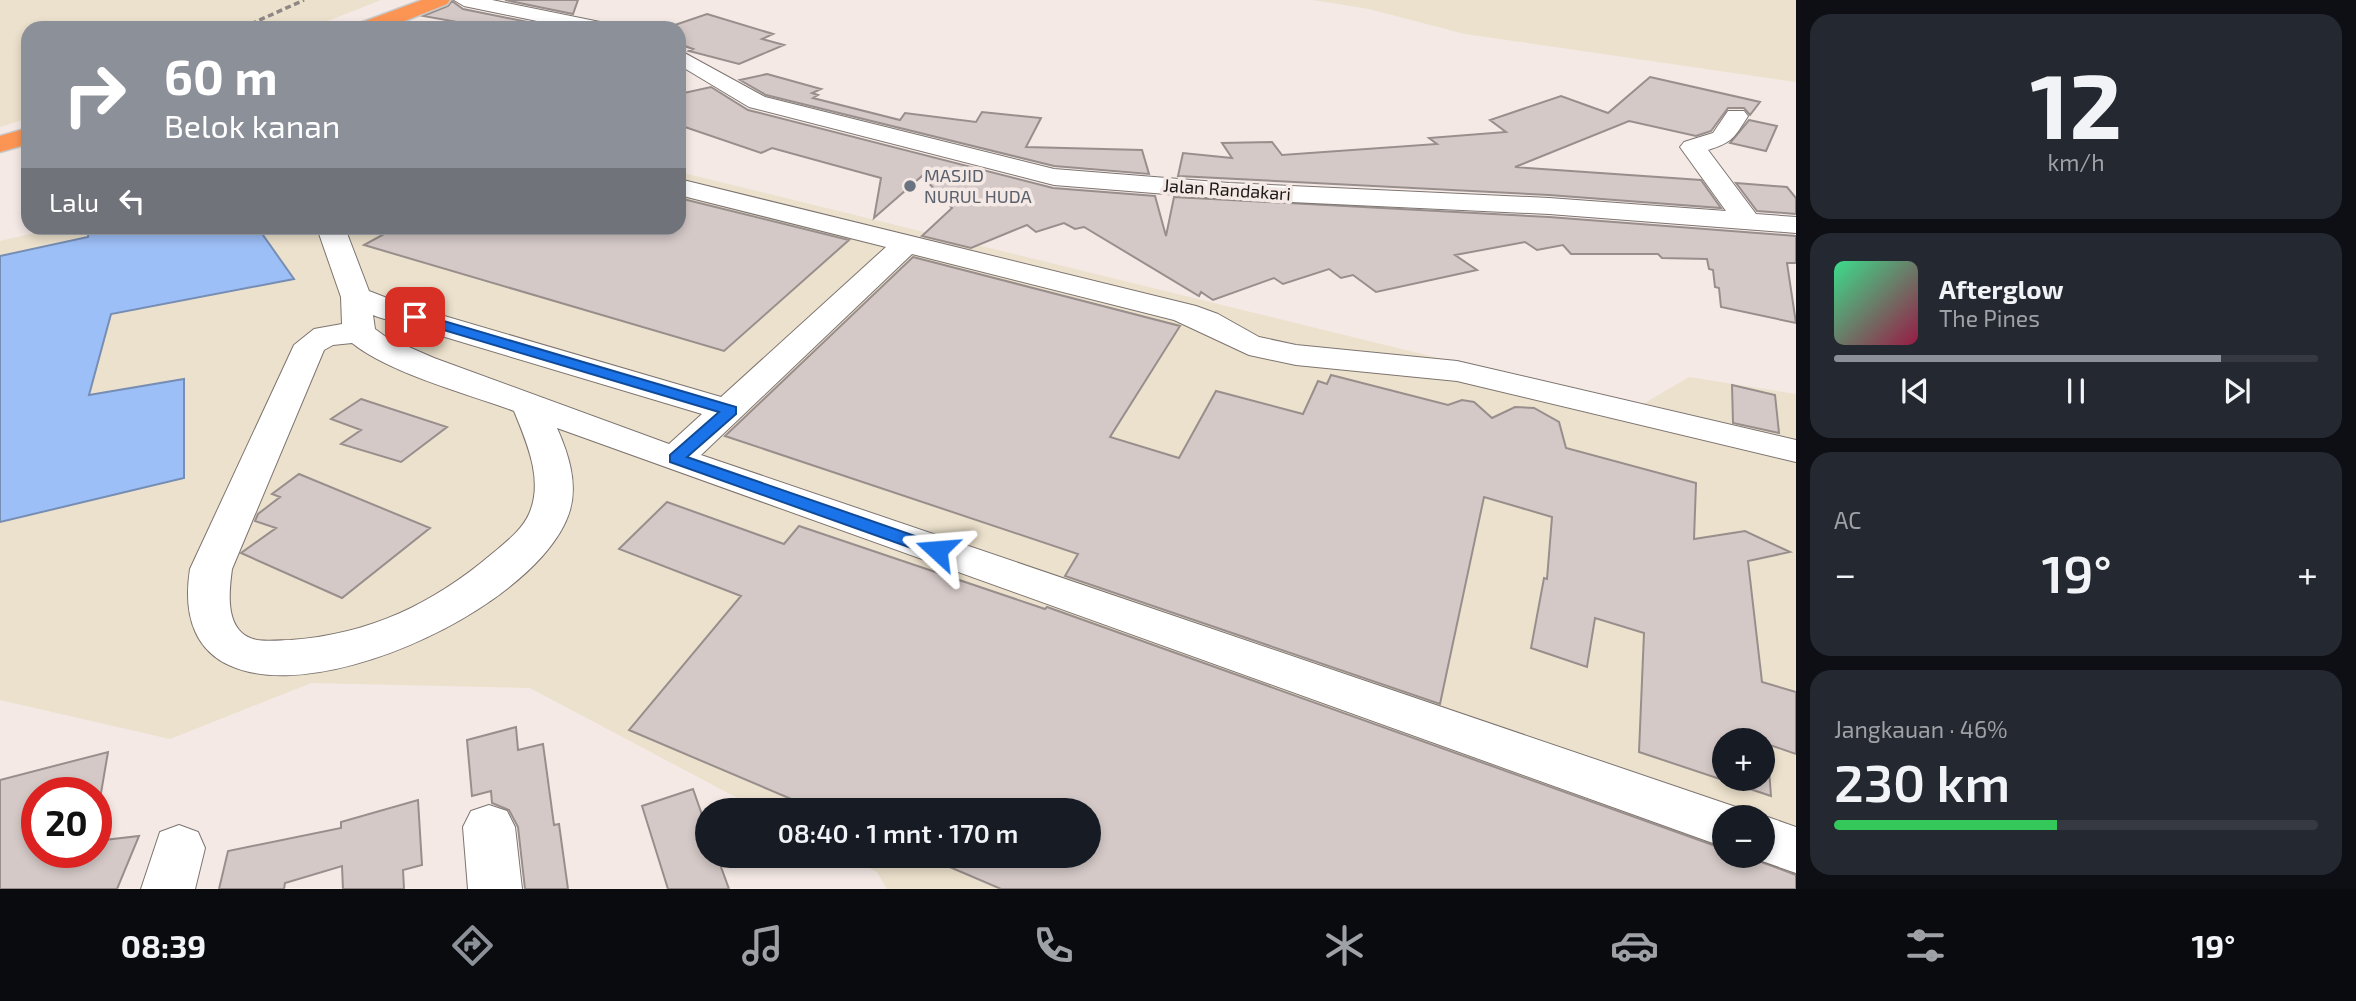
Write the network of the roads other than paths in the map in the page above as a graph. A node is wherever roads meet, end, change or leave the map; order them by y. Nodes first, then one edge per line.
1 (440, 0) edge
2 (464, 0) edge
3 (386, 21) edge
4 (566, 21) edge
5 (686, 61) edge
6 (1737, 116) dead end
7 (21, 138) edge
8 (0, 144) edge
9 (686, 189) edge
10 (1747, 220) junction
11 (1796, 225) edge
12 (335, 235) edge
13 (906, 244) junction
14 (358, 314) junction
15 (530, 405) junction
16 (730, 411) junction
17 (1796, 451) edge
18 (675, 459) junction
19 (1712, 821) edge
20 (489, 827) dead end
21 (1775, 843) edge
22 (1796, 850) edge
23 (495, 889) edge

1 - 3 highway
2 - 4 street
5 - 10 street, Jalan Randakari
6 - 10 street
7 - 8 highway
9 - 13 street
10 - 11 street, Jalan Randakari
12 - 14 street
13 - 16 lane
13 - 17 street
14 - 15 street
14 - 15 street
14 - 16 street
15 - 18 street
16 - 18 lane
18 - 19 street
20 - 23 street
21 - 22 street

